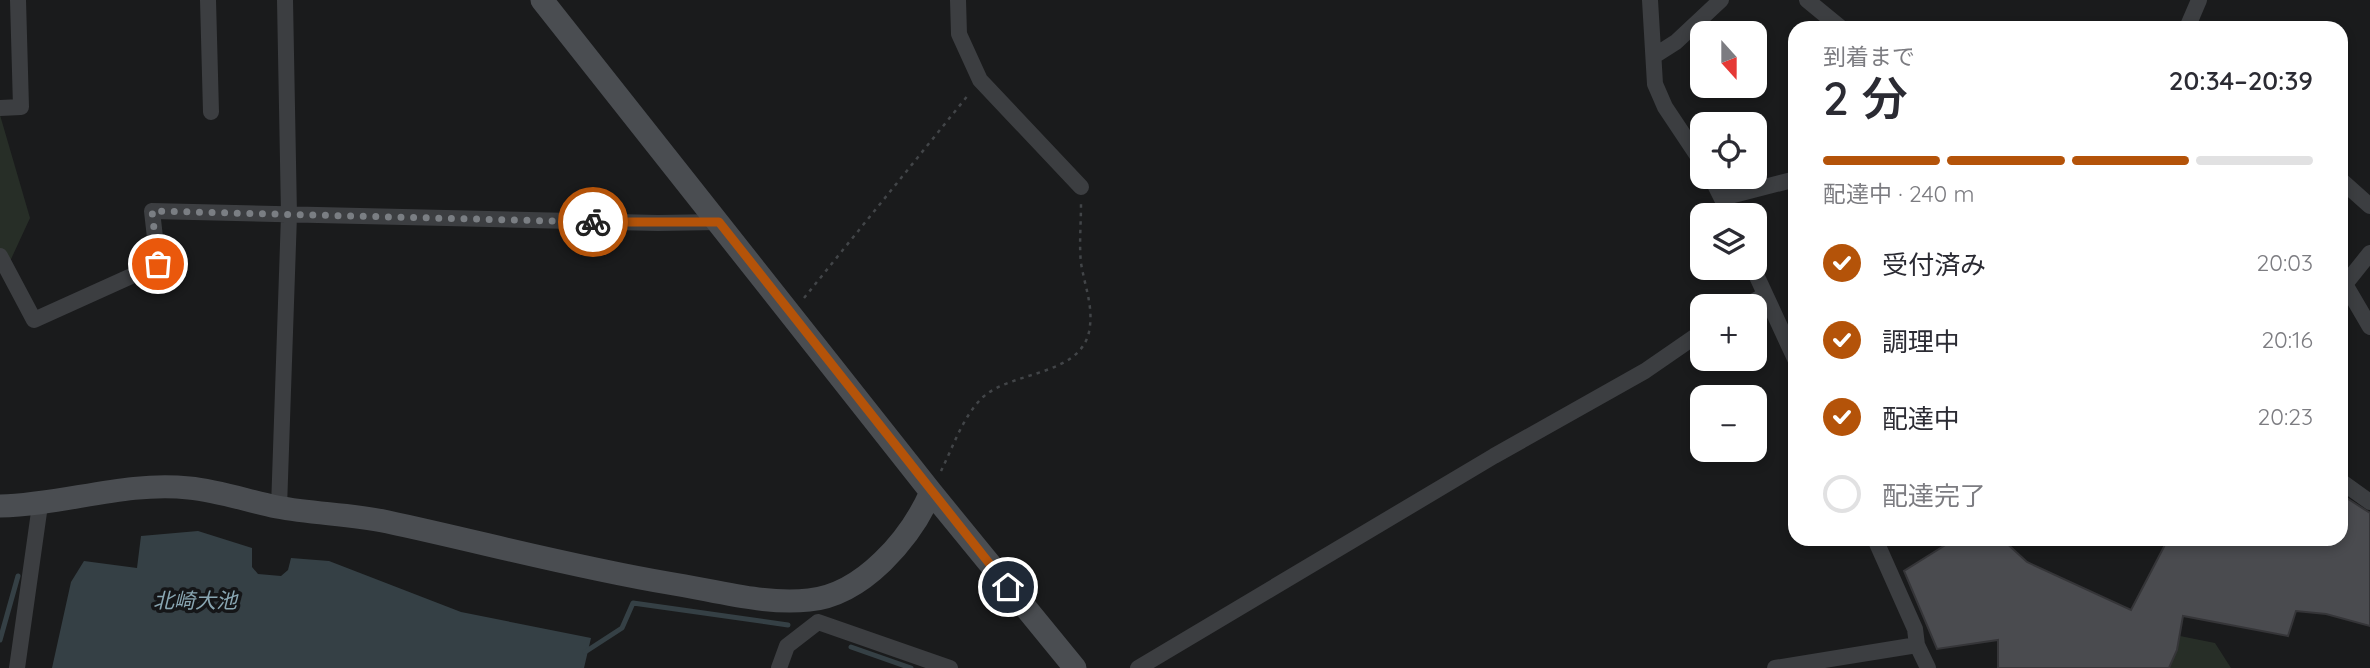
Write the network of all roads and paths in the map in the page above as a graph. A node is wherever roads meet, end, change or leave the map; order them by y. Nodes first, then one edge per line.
1 (18, 0) edge
2 (208, 0) edge
3 (285, 0) edge
4 (542, 0) edge
5 (958, 0) edge
6 (1650, 0) edge
7 (1721, 0) edge
8 (1807, 0) edge
9 (2199, 0) edge
10 (1832, 21) edge
11 (2190, 21) edge
12 (1654, 57) junction
13 (980, 80) junction
14 (0, 108) edge
15 (211, 112) dead end
16 (1690, 144) edge
17 (1788, 181) edge
18 (2348, 186) edge
19 (1081, 187) joint
20 (1717, 189) edge
21 (1722, 198) junction
22 (1724, 203) edge
23 (2370, 206) edge
24 (289, 215) junction
25 (719, 222) junction
26 (2370, 253) edge
27 (0, 256) edge
28 (2348, 277) edge
29 (2348, 288) edge
30 (1767, 299) edge
31 (792, 313) junction
32 (2370, 327) edge
33 (1690, 340) edge
34 (1788, 344) edge
35 (2348, 486) edge
36 (931, 492) junction
37 (2370, 502) edge
38 (40, 505) junction
39 (0, 506) edge
40 (279, 508) junction
41 (1878, 546) edge
42 (814, 611) junction
43 (1917, 645) junction
44 (17, 668) edge
45 (779, 668) edge
46 (950, 668) edge
47 (1075, 668) edge
48 (1138, 668) edge
49 (1775, 668) edge
50 (1928, 668) edge

1 - 14 street
2 - 15 street
3 - 24 street
4 - 25 street
5 - 13 street
6 - 12 street
7 - 12 street
8 - 10 street
9 - 11 street
12 - 16 street
13 - 19 street
13 - 31 path
17 - 21 street
18 - 23 street
19 - 36 path
20 - 21 street
21 - 22 street
24 - 25 street
24 - 27 street
24 - 40 street
25 - 31 street
26 - 28 street
29 - 32 street
30 - 34 street
31 - 36 street
33 - 48 street
35 - 37 street
36 - 42 street
36 - 47 street
38 - 39 street
38 - 40 street
38 - 44 street
40 - 42 street
41 - 43 street
42 - 45 street
42 - 46 street
43 - 49 street
43 - 50 street

